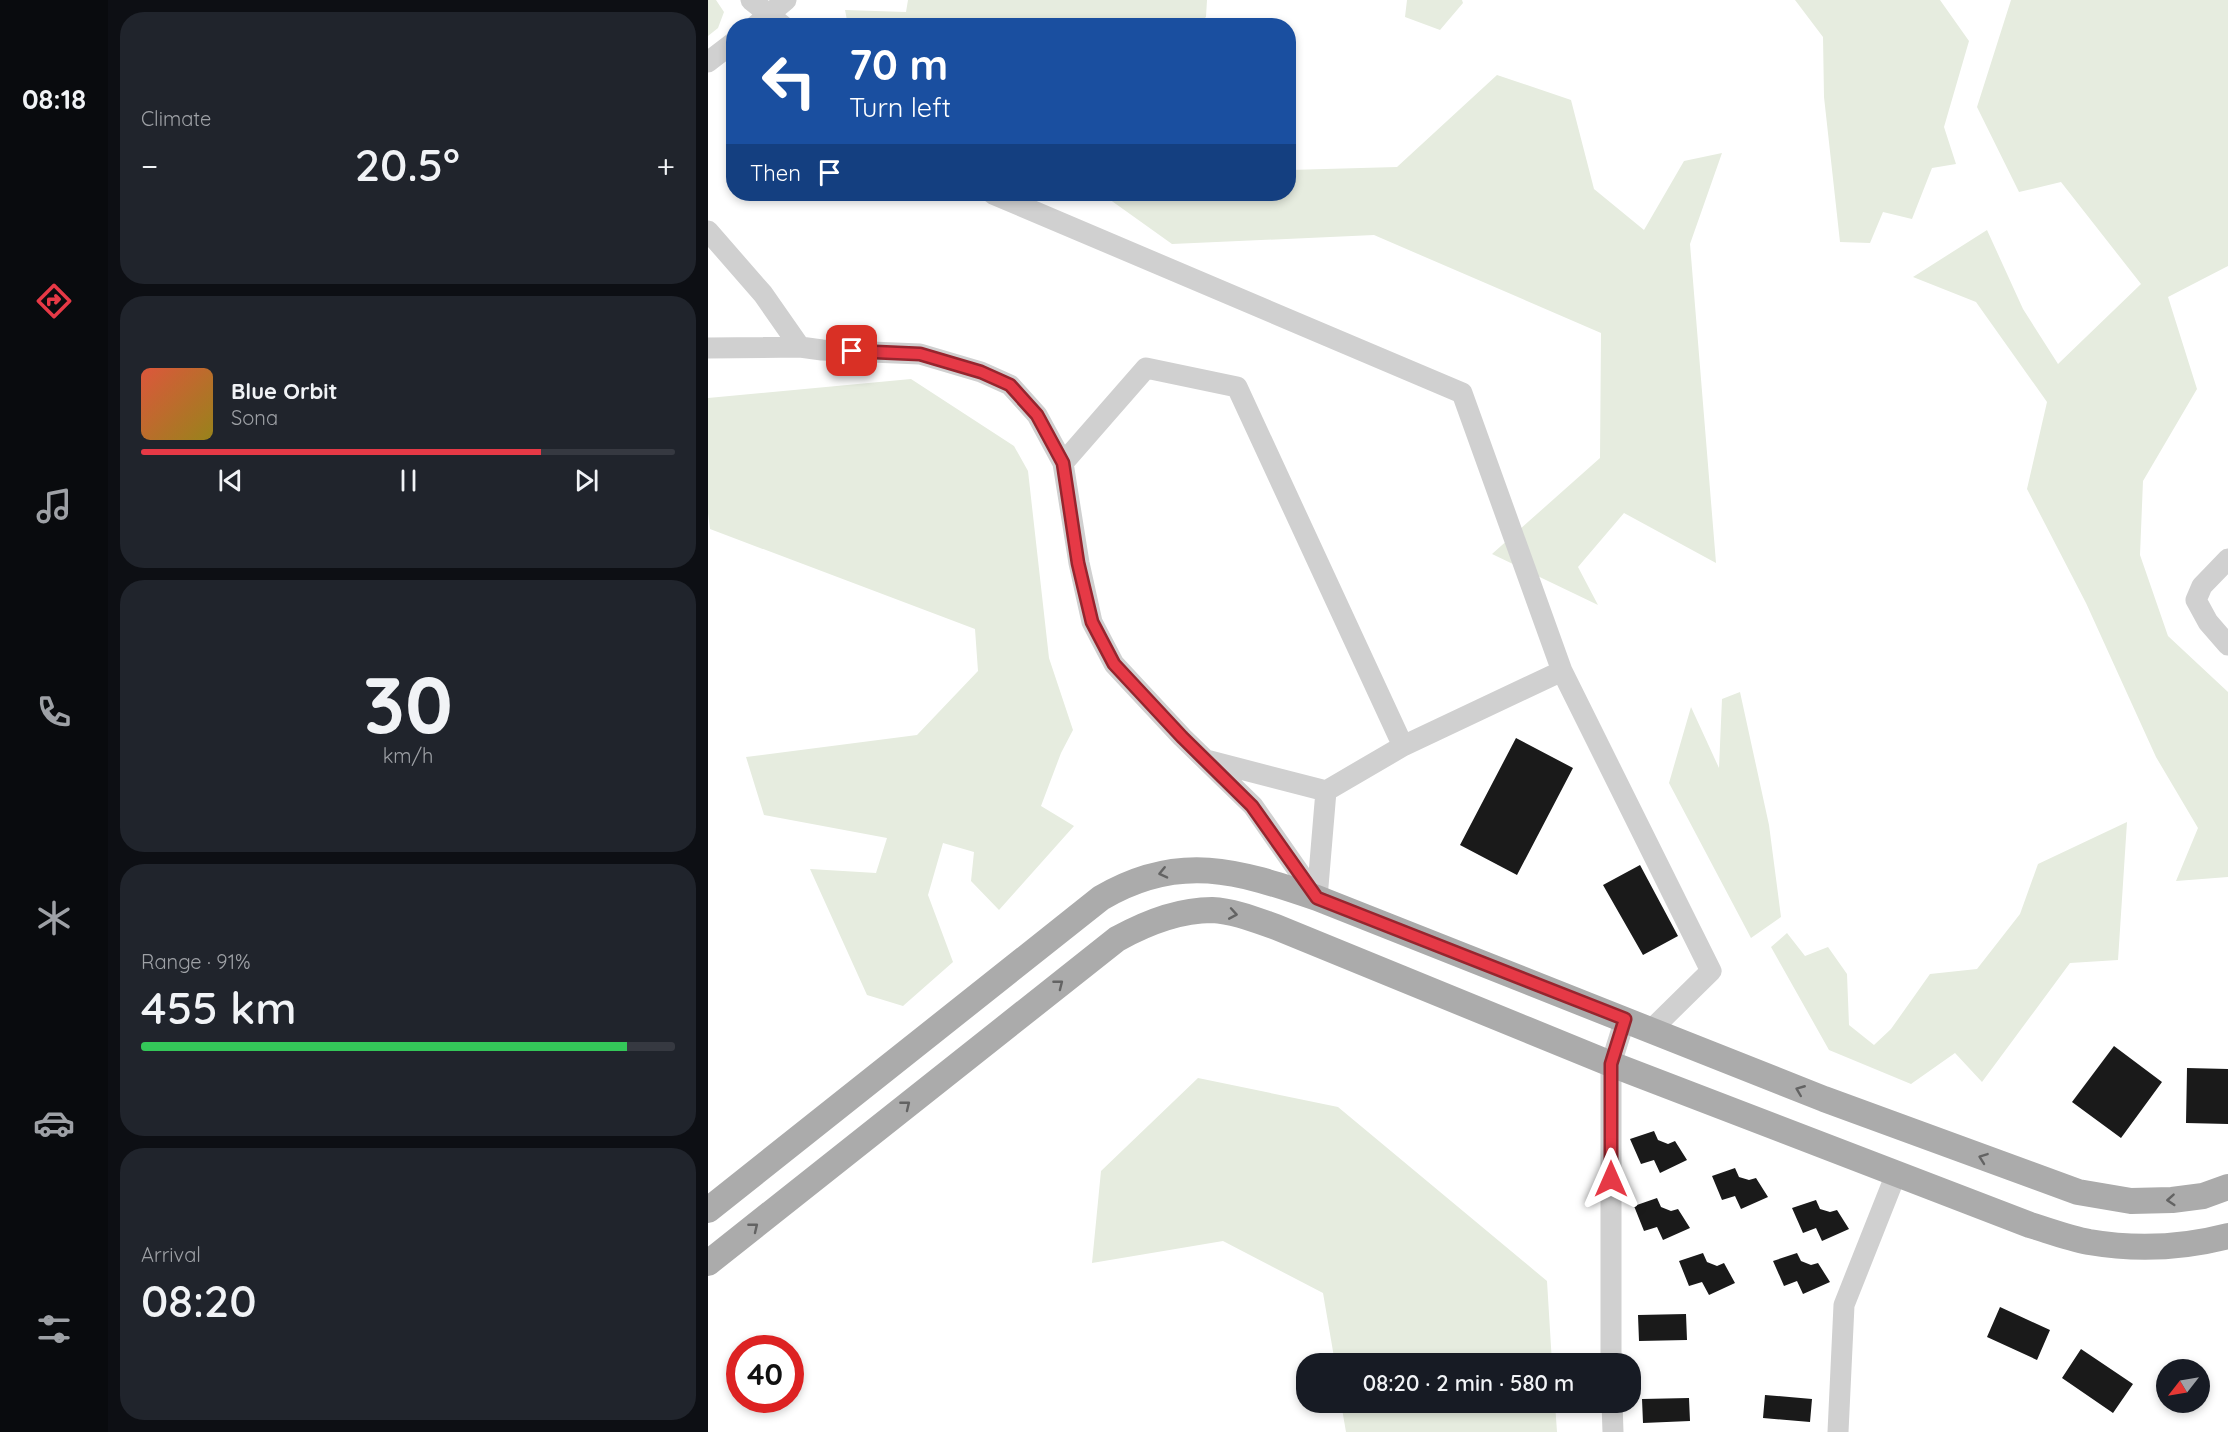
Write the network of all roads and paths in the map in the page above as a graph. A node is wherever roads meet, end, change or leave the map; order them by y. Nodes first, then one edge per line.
1 (751, 0) edge
2 (786, 0) edge
3 (766, 18) edge
4 (772, 18) edge
5 (726, 48) edge
6 (708, 62) edge
7 (1009, 201) edge
8 (708, 231) edge
9 (800, 347) junction
10 (708, 348) edge
11 (1063, 463) junction
12 (2228, 559) edge
13 (2228, 645) edge
14 (1562, 670) junction
15 (1403, 746) junction
16 (1206, 760) junction
17 (1326, 791) junction
18 (1317, 898) junction
19 (1625, 1019) junction
20 (1651, 1030) junction
21 (1611, 1064) junction
22 (1896, 1173) junction
23 (2228, 1187) edge
24 (708, 1210) edge
25 (2228, 1236) edge
26 (708, 1263) edge
27 (1611, 1353) edge
28 (1612, 1413) edge
29 (1613, 1432) edge
30 (1838, 1432) edge

1 - 3 street
2 - 4 street
5 - 6 street
7 - 14 street
8 - 9 street
9 - 10 street
9 - 11 street
11 - 15 street
11 - 16 street
12 - 13 street
14 - 15 street
14 - 20 street
15 - 17 street
16 - 17 street
16 - 18 street
17 - 18 street
18 - 19 main road
18 -> 24 main road
19 - 20 main road
19 - 21 street
23 -> 20 main road
21 - 22 main road
26 -> 21 main road
21 - 27 street
22 - 25 main road
22 - 30 street
28 - 29 street

